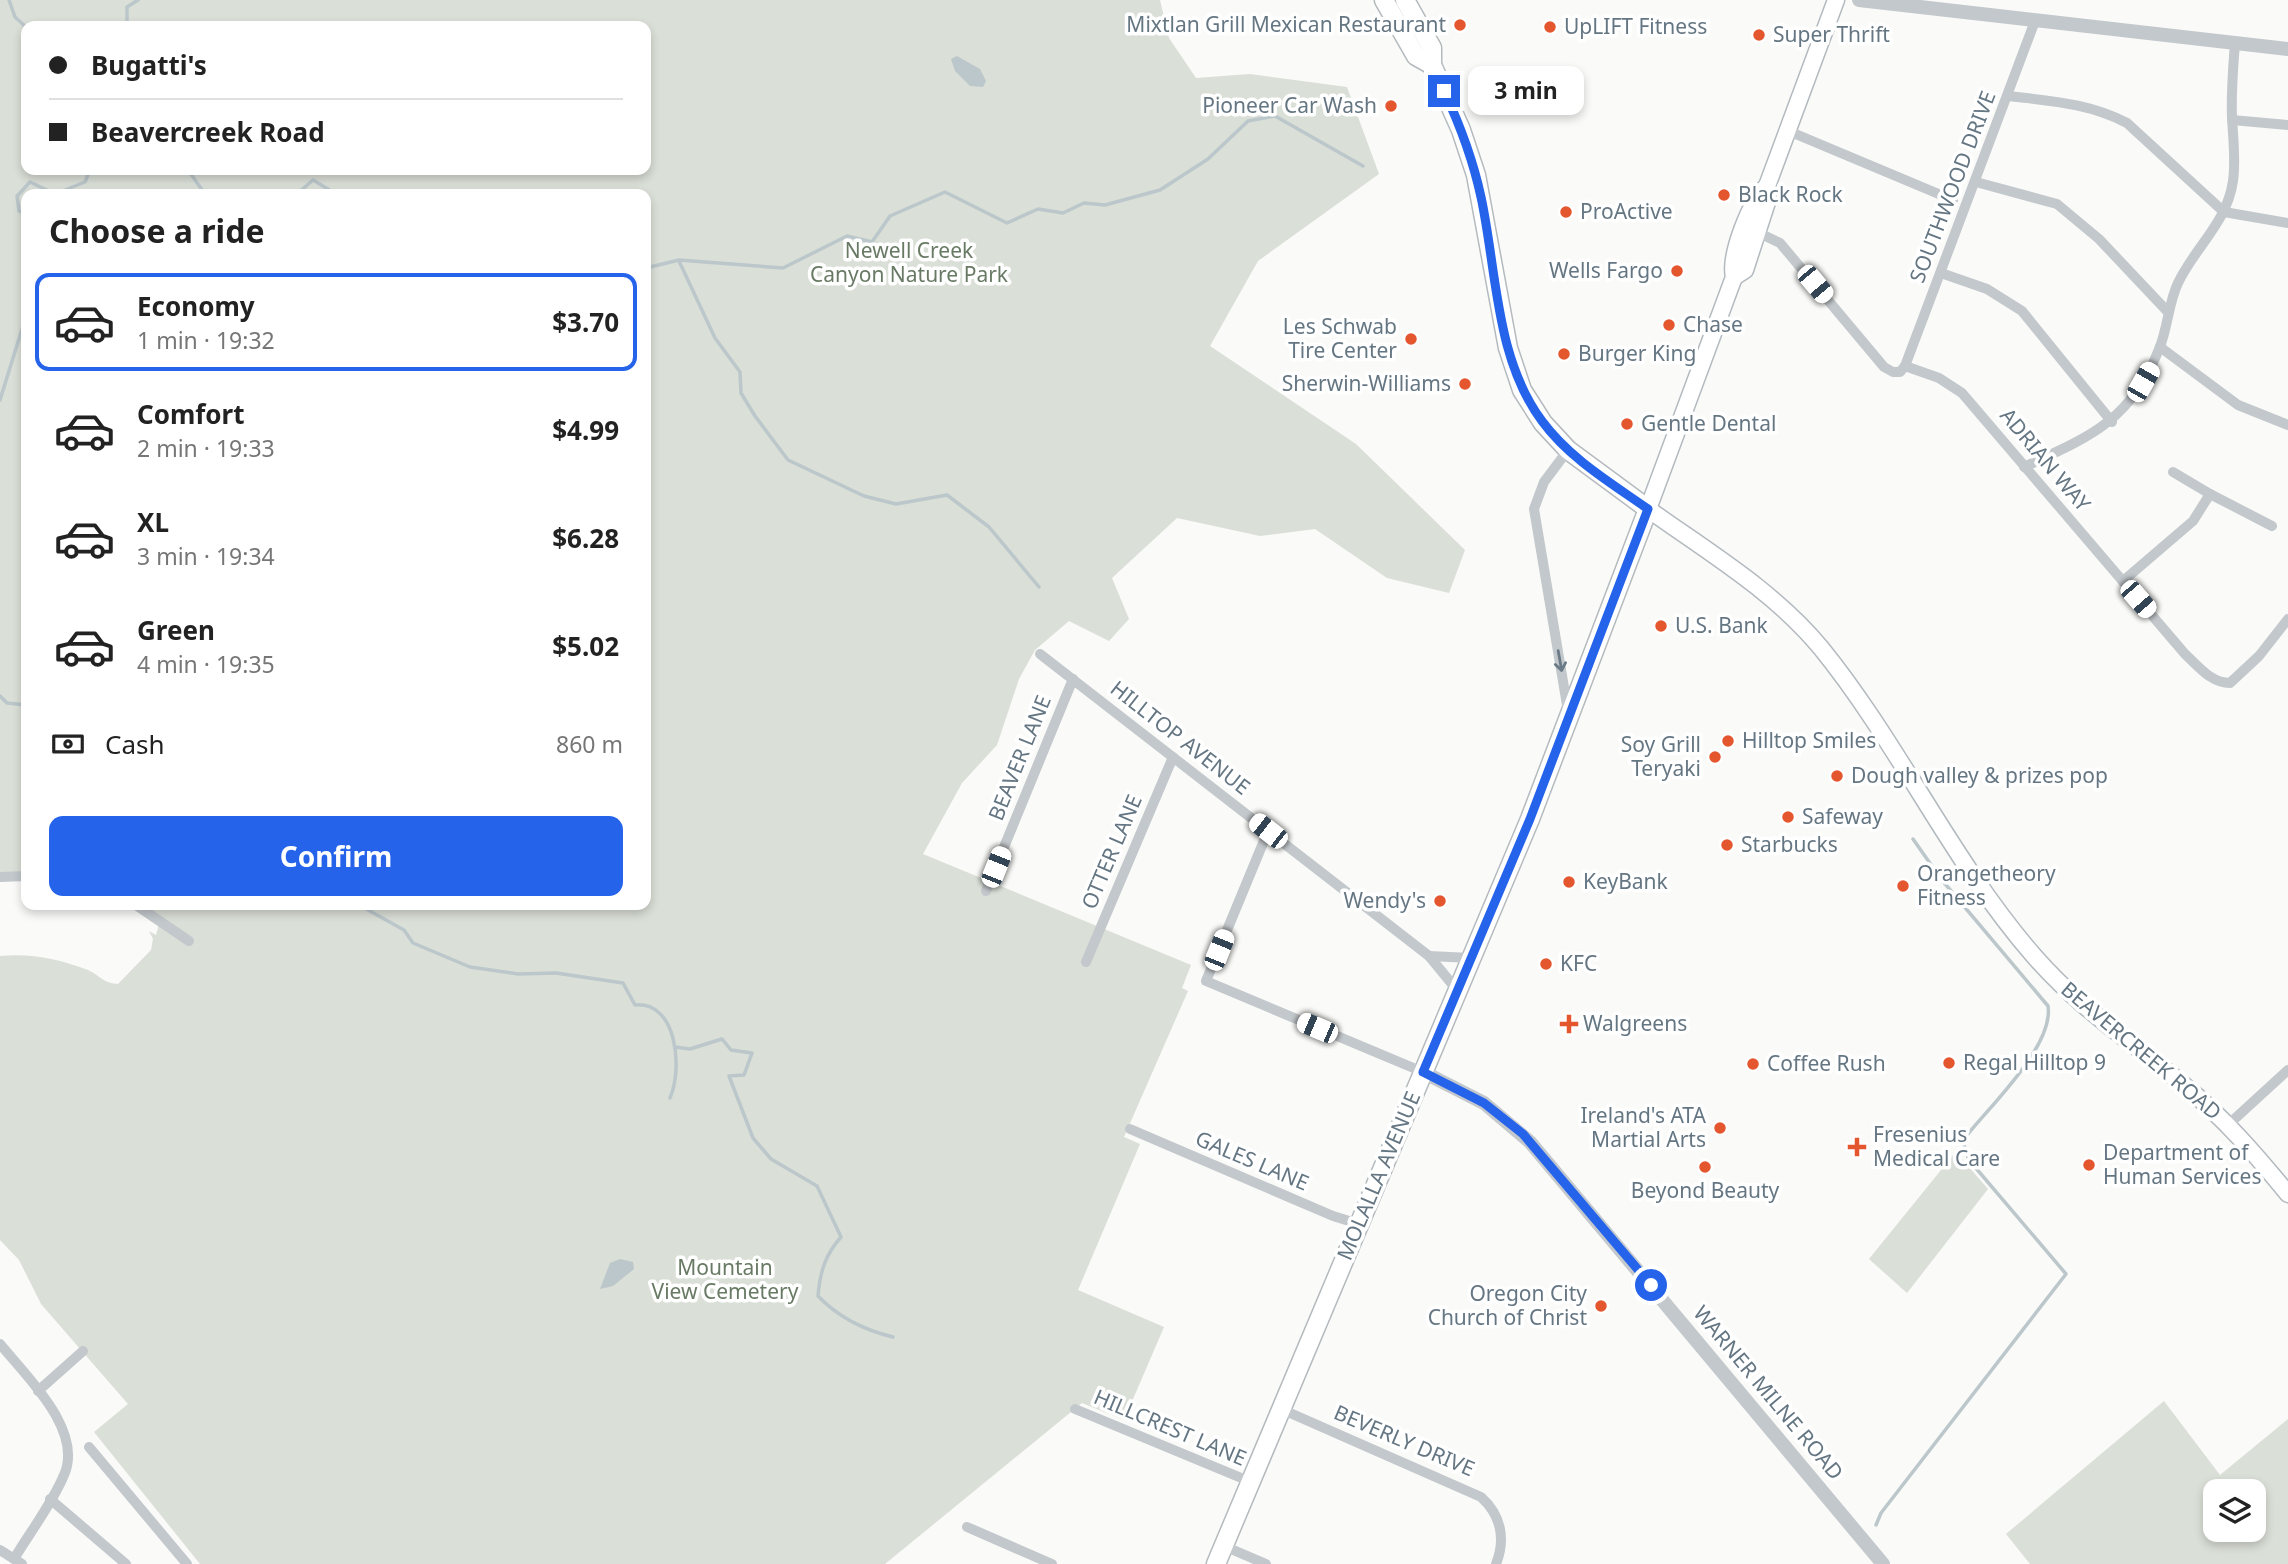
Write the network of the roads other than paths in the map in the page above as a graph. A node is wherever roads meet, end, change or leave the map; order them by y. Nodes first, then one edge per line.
1 (1384, 0) edge
2 (1405, 0) edge
3 (1836, 0) edge
4 (1859, 0) edge
5 (2035, 21) junction
6 (2235, 43) junction
7 (2288, 49) edge
8 (1432, 65) junction
9 (2008, 96) junction
10 (2232, 120) junction
11 (2288, 125) edge
12 (1786, 130) junction
13 (1976, 183) junction
14 (1767, 186) junction
15 (1953, 200) dead end
16 (2224, 212) junction
17 (2288, 223) edge
18 (1757, 232) junction
19 (1941, 273) junction
20 (1734, 277) junction
21 (2167, 312) junction
22 (2161, 347) junction
23 (1905, 366) junction
24 (2112, 422) junction
25 (2288, 425) edge
26 (1568, 450) junction
27 (2024, 467) junction
28 (2173, 472) dead end
29 (2210, 494) junction
30 (1648, 509) junction
31 (2272, 526) dead end
32 (2123, 581) junction
33 (2288, 619) edge
34 (1040, 654) dead end
35 (1073, 679) junction
36 (1569, 717) junction
37 (1173, 757) junction
38 (1268, 831) junction
39 (21, 876) edge
40 (0, 877) edge
41 (986, 891) dead end
42 (143, 910) edge
43 (189, 941) dead end
44 (1429, 956) junction
45 (1471, 958) junction
46 (1086, 962) dead end
47 (1457, 990) junction
48 (2288, 1070) edge
49 (1423, 1072) junction
50 (2229, 1124) junction
51 (1130, 1129) dead end
52 (2288, 1194) edge
53 (1359, 1224) junction
54 (0, 1345) edge
55 (83, 1351) dead end
56 (38, 1391) junction
57 (1075, 1409) dead end
58 (1281, 1409) junction
59 (89, 1447) dead end
60 (1251, 1482) junction
61 (50, 1499) junction
62 (967, 1527) dead end
63 (1224, 1546) junction
64 (0, 1550) edge
65 (18, 1561) edge
66 (127, 1564) edge
67 (187, 1564) edge
68 (1052, 1564) edge
69 (1216, 1564) edge
70 (1266, 1564) edge
71 (1496, 1564) edge
72 (1883, 1564) edge

1 - 8 main road, BEAVERCREEK ROAD
2 - 8 main road, BEAVERCREEK ROAD
3 - 12 main road, MOLALLA AVENUE
4 - 5 street
5 - 6 street
5 - 9 street, SOUTHWOOD DRIVE
6 - 7 street
6 - 10 street
8 - 26 main road, BEAVERCREEK ROAD
9 - 13 street, SOUTHWOOD DRIVE
9 - 16 street
10 - 11 street
10 - 16 street
12 - 14 main road, MOLALLA AVENUE
12 - 15 street
13 - 19 street, SOUTHWOOD DRIVE
13 - 21 street
14 - 18 main road, MOLALLA AVENUE
14 - 20 main road, MOLALLA AVENUE
16 - 17 street
16 - 21 street
18 - 20 main road, MOLALLA AVENUE
18 - 23 street, ADRIAN WAY
19 - 23 street, SOUTHWOOD DRIVE
19 - 24 street
20 - 30 main road, MOLALLA AVENUE
21 - 22 street
22 - 24 street
22 - 25 street
23 - 27 street, ADRIAN WAY
24 - 27 street
26 - 30 main road, BEAVERCREEK ROAD
26 -> 36 street
27 - 32 street, ADRIAN WAY
28 - 29 street
29 - 31 street
29 - 32 street
30 - 36 main road, MOLALLA AVENUE
30 - 50 main road, BEAVERCREEK ROAD
32 - 33 street, ADRIAN WAY
34 - 35 street, HILLTOP AVENUE
35 - 37 street, HILLTOP AVENUE
35 - 41 street, BEAVER LANE
36 - 45 main road, MOLALLA AVENUE
37 - 38 street, HILLTOP AVENUE
37 - 46 street, OTTER LANE
38 - 44 street, HILLTOP AVENUE
38 - 49 street, WARNER MILNE ROAD
39 - 40 street
42 - 43 street
44 - 45 street
44 - 47 street, HILLTOP AVENUE
45 - 47 main road, MOLALLA AVENUE
47 - 49 main road, MOLALLA AVENUE
48 - 50 street
49 - 53 main road, MOLALLA AVENUE
49 - 72 street, WARNER MILNE ROAD
50 - 52 main road, BEAVERCREEK ROAD
51 - 53 street, GALES LANE
53 - 58 main road, MOLALLA AVENUE
54 - 56 street
55 - 56 street
56 - 61 street
57 - 60 street, HILLCREST LANE
58 - 60 main road, MOLALLA AVENUE
58 - 71 street, BEVERLY DRIVE
59 - 67 street
60 - 63 main road, MOLALLA AVENUE
61 - 65 street
61 - 66 street
62 - 68 street
63 - 69 main road, MOLALLA AVENUE
63 - 70 street
64 - 65 street

